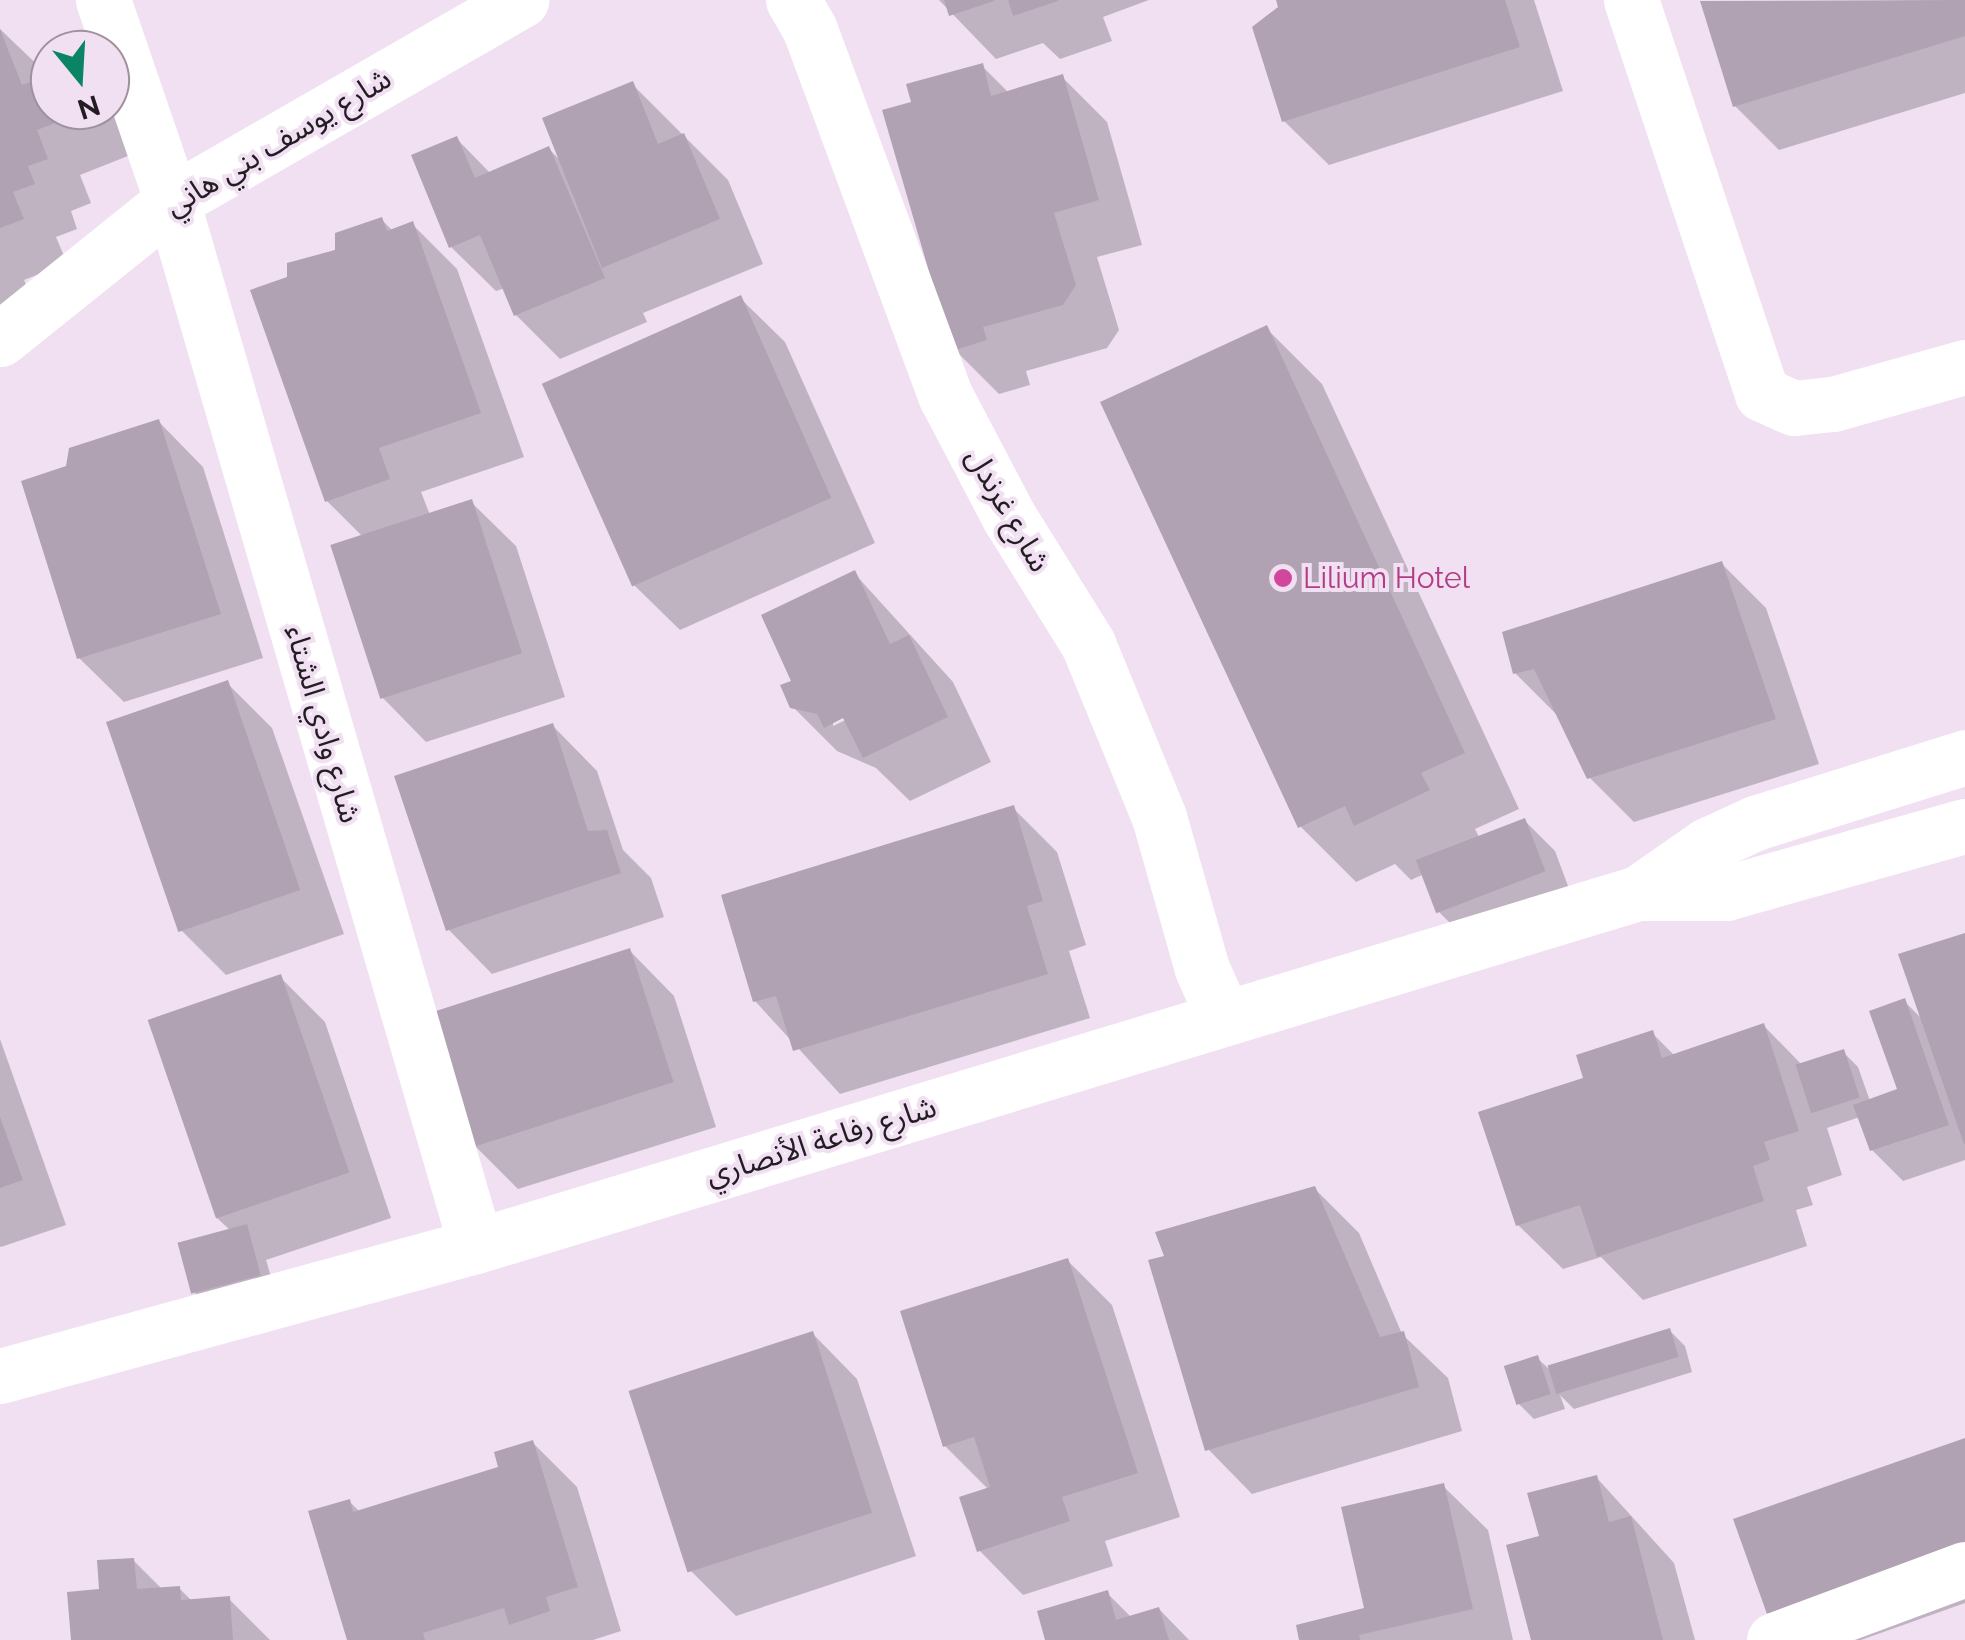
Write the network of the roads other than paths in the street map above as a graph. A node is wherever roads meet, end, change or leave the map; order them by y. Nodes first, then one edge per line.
1 (102, 0) edge
2 (521, 0) edge
3 (793, 0) edge
4 (1630, 0) edge
5 (172, 201) junction
6 (0, 339) edge
7 (1965, 366) edge
8 (1965, 757) edge
9 (1965, 826) edge
10 (1638, 894) junction
11 (1224, 1018) junction
12 (476, 1246) junction
13 (0, 1376) edge
14 (1965, 1569) edge
15 (1774, 1640) edge

1 - 5 street, شارع وادي الشتاء
2 - 5 street, شارع يوسف بني هاني
3 - 11 street, شارع غرندل
4 - 7 street
5 - 6 street, شارع يوسف بني هاني
5 - 12 street, شارع وادي الشتاء
8 - 10 street, شارع رفاعة الأنصاري
9 - 10 street, شارع رفاعة الأنصاري
10 - 11 street, شارع رفاعة الأنصاري
11 - 12 street, شارع رفاعة الأنصاري
12 - 13 street, شارع رفاعة الأنصاري
14 - 15 street

